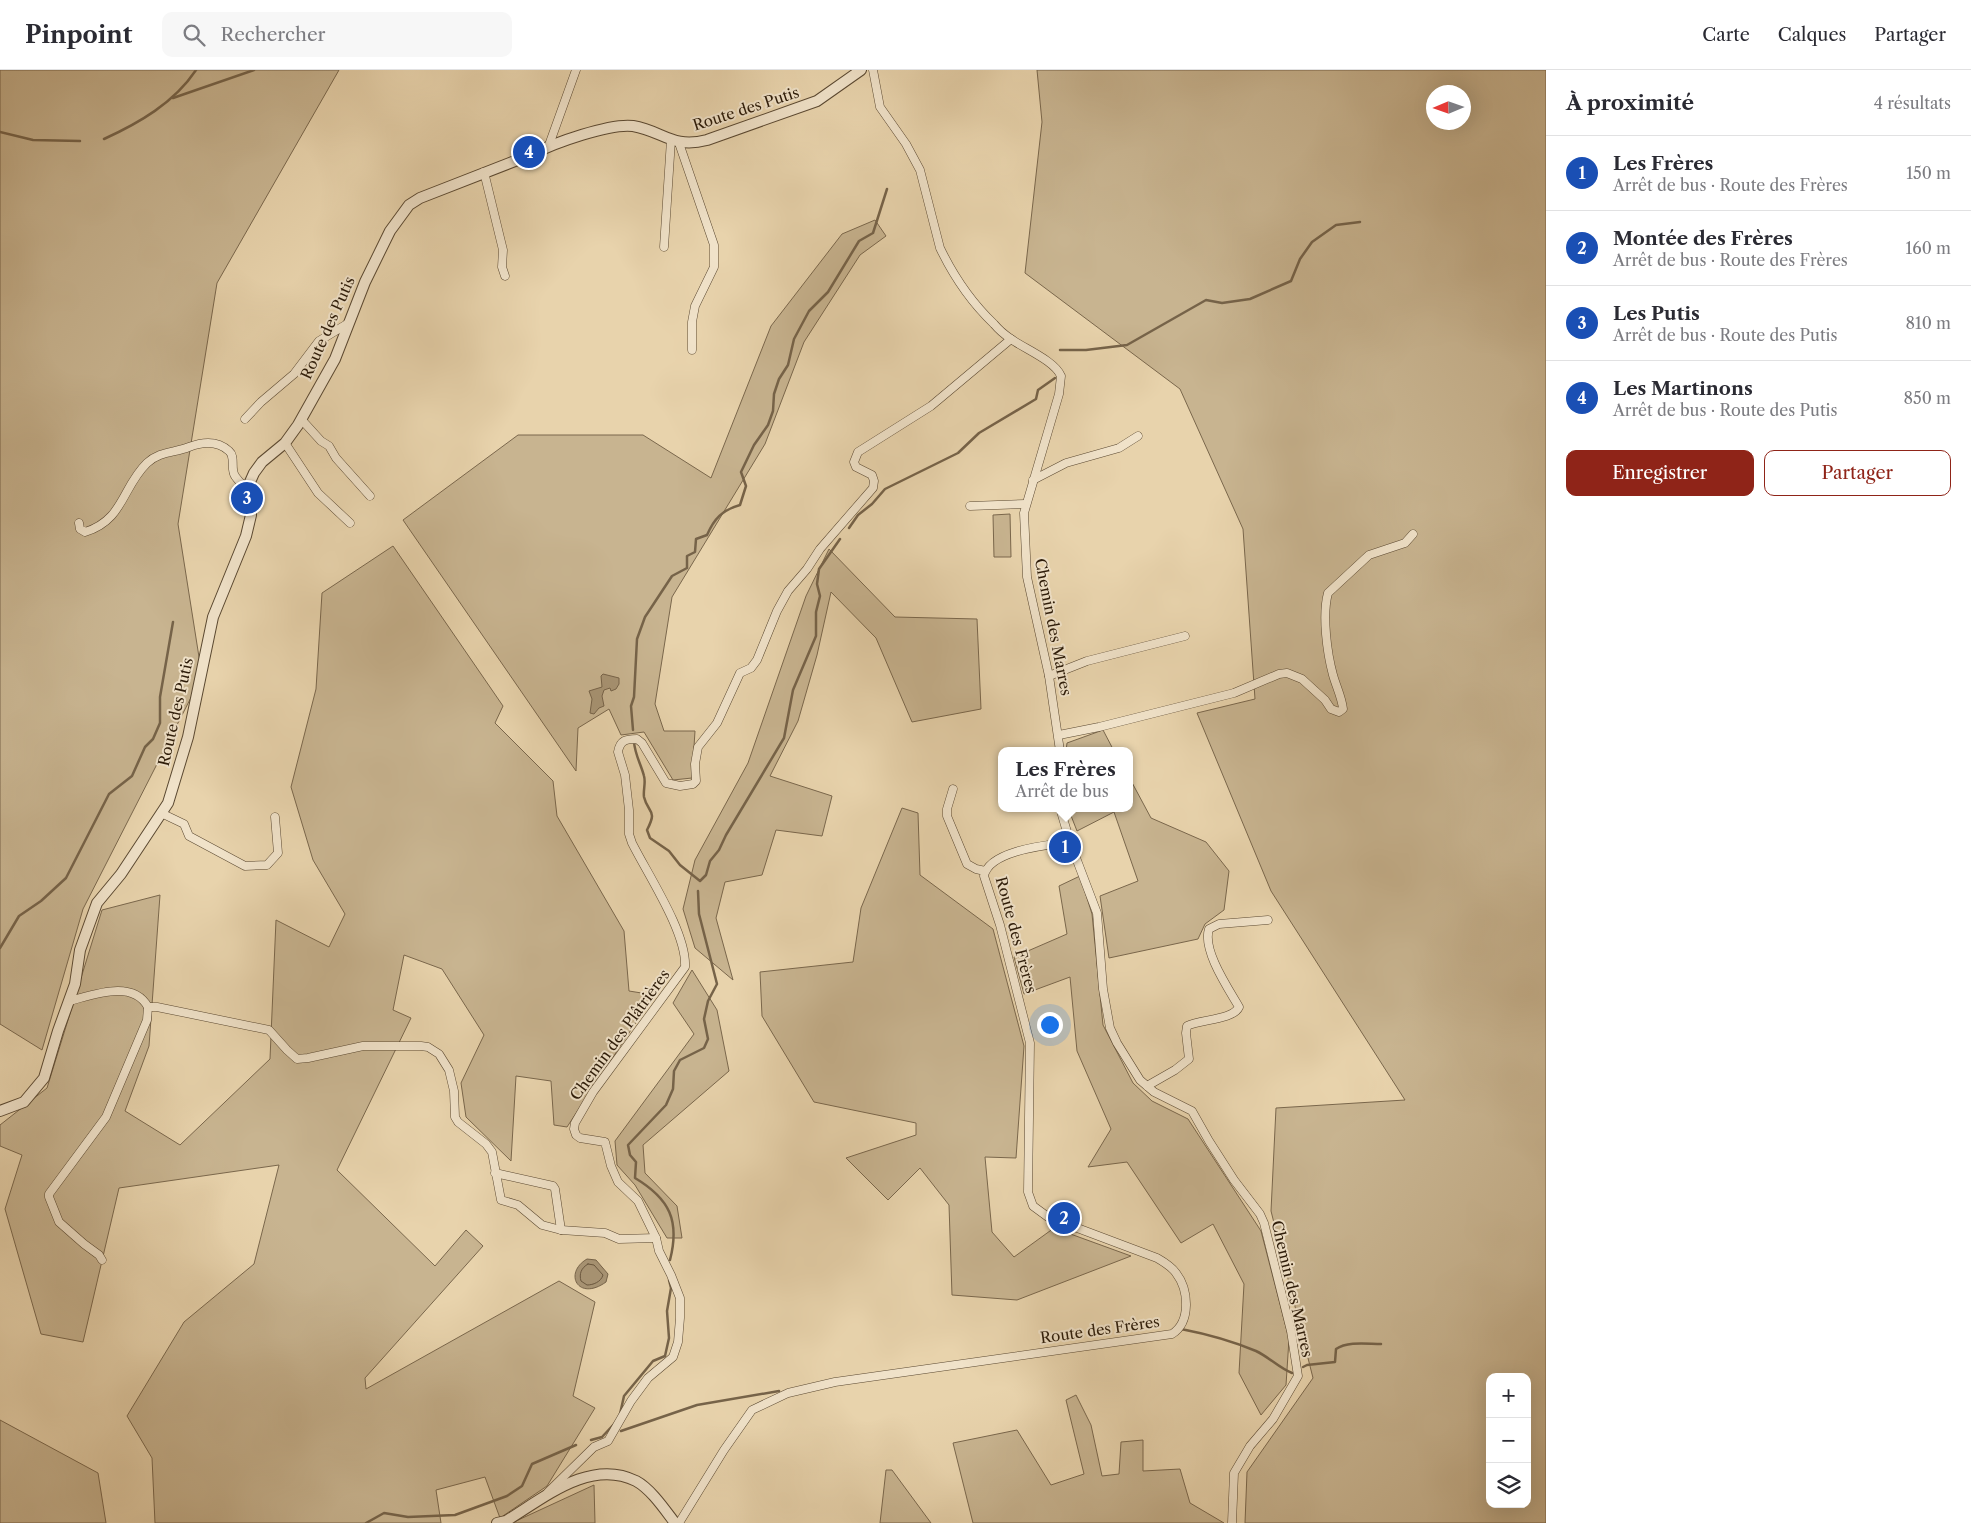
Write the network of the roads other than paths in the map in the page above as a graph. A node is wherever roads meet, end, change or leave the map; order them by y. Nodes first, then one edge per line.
1 (576, 70) edge
2 (861, 70) edge
3 (873, 70) edge
4 (675, 141) junction
5 (549, 145) junction
6 (484, 172) junction
7 (664, 247) dead end
8 (505, 276) dead end
9 (347, 324) junction
10 (1011, 339) junction
11 (692, 350) dead end
12 (244, 418) dead end
13 (301, 419) junction
14 (1138, 436) dead end
15 (284, 443) junction
16 (1033, 480) junction
17 (250, 493) junction
18 (370, 496) dead end
19 (1026, 504) junction
20 (970, 506) dead end
21 (79, 523) dead end
22 (350, 523) dead end
23 (1413, 534) dead end
24 (1185, 636) dead end
25 (1049, 676) junction
26 (1059, 735) junction
27 (1060, 747) edge
28 (953, 789) dead end
29 (1061, 812) edge
30 (161, 814) junction
31 (275, 817) dead end
32 (1070, 842) junction
33 (985, 871) junction
34 (1268, 920) dead end
35 (69, 1001) junction
36 (148, 1007) junction
37 (1147, 1086) junction
38 (0, 1111) edge
39 (495, 1172) junction
40 (561, 1230) junction
41 (656, 1238) junction
42 (102, 1260) dead end
43 (542, 1499) junction
44 (497, 1523) edge
45 (675, 1523) edge
46 (679, 1523) edge
47 (1232, 1523) edge

1 - 5 street
2 - 4 street, Route des Putis
3 - 10 street, Chemin des Marres
4 - 5 street, Route des Putis
4 - 7 street
4 - 11 street
5 - 6 street, Route des Putis
6 - 8 street
6 - 9 street, Route des Putis
9 - 12 street
9 - 13 street, Route des Putis
10 - 16 street, Chemin des Marres
10 - 41 street, Chemin des Plâtrières
13 - 15 street, Route des Putis
13 - 18 street
14 - 16 street
15 - 17 street, Route des Putis
15 - 22 street
16 - 19 street, Chemin des Marres
17 - 21 street
17 - 30 street, Route des Putis
19 - 20 street
19 - 25 street, Chemin des Marres
23 - 26 street
24 - 25 street
25 - 26 street, Chemin des Marres
26 - 27 street, Chemin des Marres
28 - 33 street
29 - 32 street, Chemin des Marres
30 - 31 street
30 - 35 street, Route des Putis
32 - 33 street, Route des Frères
32 - 37 street, Chemin des Marres
33 - 46 street, Route des Frères
34 - 37 street
35 - 36 street
35 - 38 street, Route des Putis
36 - 39 street
36 - 42 street
37 - 47 street, Chemin des Marres
39 - 40 street
39 - 40 street
40 - 41 street
41 - 43 street, Chemin des Plâtrières
43 - 44 street
43 - 45 street

